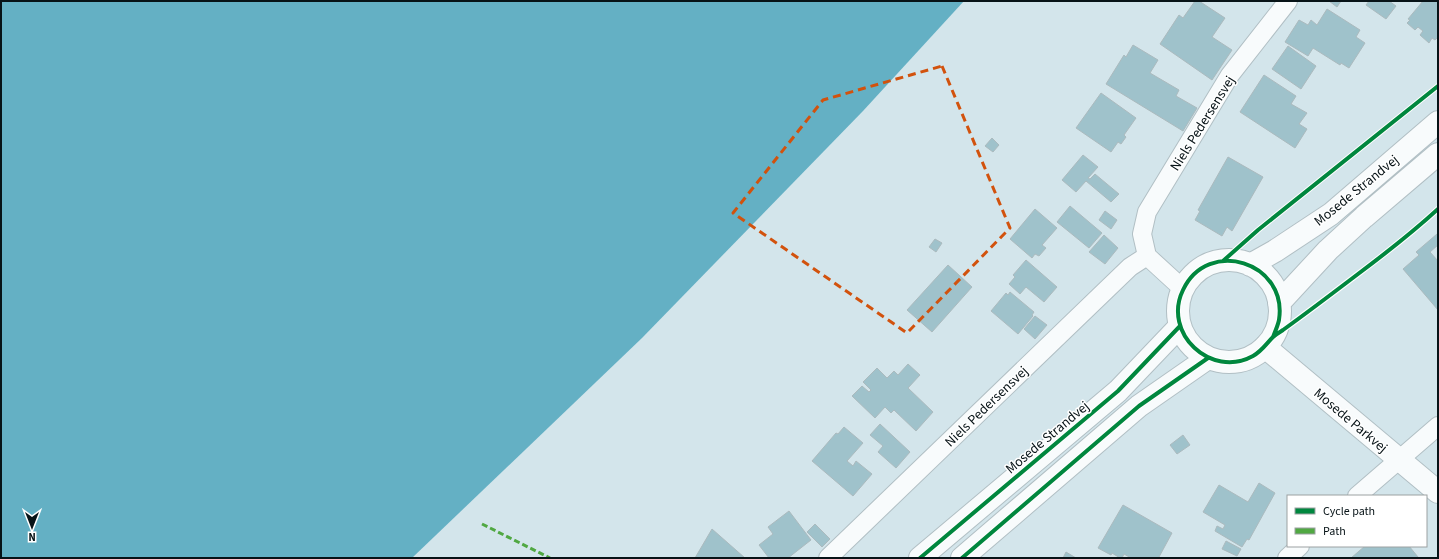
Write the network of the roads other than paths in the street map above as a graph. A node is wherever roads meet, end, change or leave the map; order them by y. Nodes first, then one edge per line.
1 (1288, 1) edge
2 (1438, 122) edge
3 (1438, 154) edge
4 (1147, 256) junction
5 (1250, 265) junction
6 (1183, 289) junction
7 (1279, 303) junction
8 (1180, 326) junction
9 (1265, 347) junction
10 (1208, 358) junction
11 (1438, 426) edge
12 (1398, 460) junction
13 (1438, 492) edge
14 (1358, 495) edge
15 (1299, 547) edge
16 (828, 558) edge
17 (920, 558) edge
18 (962, 558) edge
19 (1287, 558) edge

1 - 4 street, Niels Pedersensvej
2 - 5 main road, Mosede Strandvej
3 - 7 main road, Mosede Strandvej
4 - 6 street
4 - 16 street, Niels Pedersensvej
5 - 6 main road
5 - 7 main road
6 - 8 main road
7 - 9 main road
8 - 10 main road
8 - 17 main road, Mosede Strandvej
9 - 10 main road
9 - 12 main road, Mosede Parkvej
10 - 18 main road
11 - 12 street
12 - 13 main road, Mosede Parkvej
12 - 14 street
15 - 19 street

